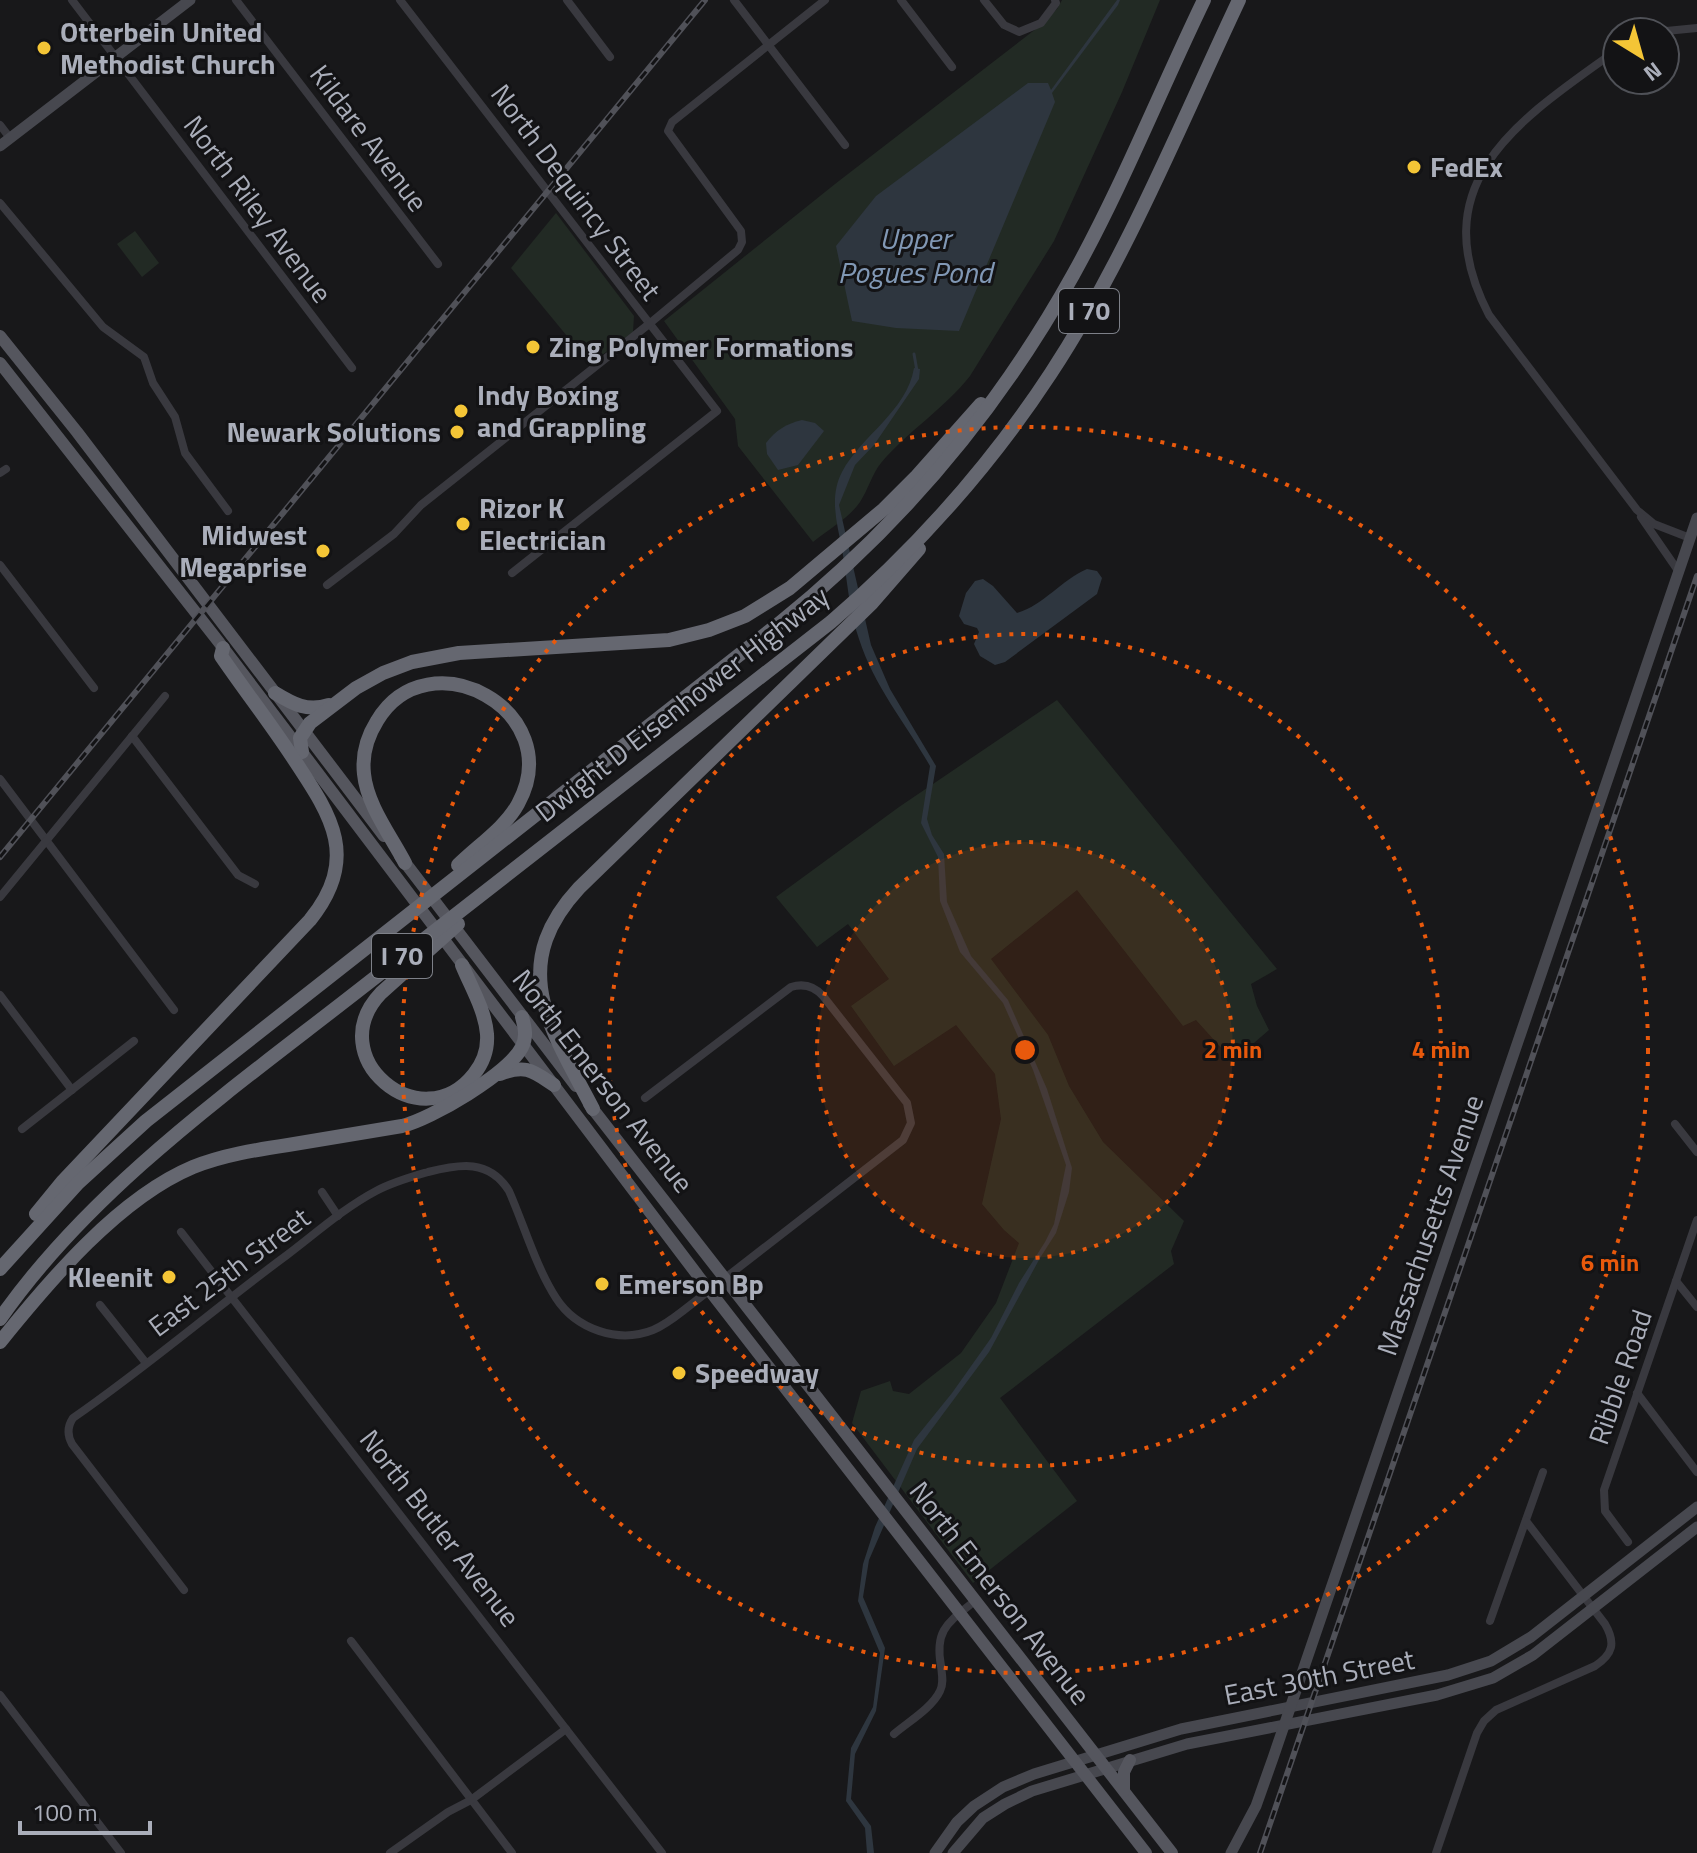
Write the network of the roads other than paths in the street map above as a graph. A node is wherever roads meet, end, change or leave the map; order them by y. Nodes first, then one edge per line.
1 (72, 0) edge
2 (190, 0) edge
3 (236, 0) edge
4 (400, 0) edge
5 (567, 0) edge
6 (734, 0) edge
7 (825, 0) edge
8 (901, 0) edge
9 (984, 0) edge
10 (1055, 0) edge
11 (1204, 0) edge
12 (1239, 0) edge
13 (767, 44) junction
14 (115, 57) junction
15 (610, 57) dead end
16 (1601, 62) edge
17 (952, 67) dead end
18 (0, 125) edge
19 (5, 142) edge
20 (845, 145) dead end
21 (0, 203) edge
22 (438, 264) dead end
23 (649, 324) junction
24 (0, 336) edge
25 (1035, 339) junction
26 (0, 363) edge
27 (352, 368) dead end
28 (1637, 510) junction
29 (228, 511) dead end
30 (1697, 518) edge
31 (1690, 538) junction
32 (0, 565) edge
33 (1679, 572) junction
34 (512, 573) dead end
35 (327, 585) dead end
36 (878, 588) junction
37 (220, 644) junction
38 (94, 688) dead end
39 (275, 693) junction
40 (165, 696) dead end
41 (337, 702) junction
42 (303, 731) junction
43 (132, 736) junction
44 (302, 752) junction
45 (0, 779) edge
46 (47, 840) junction
47 (541, 848) junction
48 (410, 869) junction
49 (255, 884) dead end
50 (0, 897) edge
51 (389, 929) junction
52 (462, 965) junction
53 (0, 995) edge
54 (174, 1010) dead end
55 (522, 1017) junction
56 (134, 1041) dead end
57 (523, 1045) junction
58 (489, 1078) junction
59 (554, 1085) junction
60 (72, 1090) junction
61 (645, 1098) dead end
62 (593, 1109) junction
63 (1675, 1124) dead end
64 (22, 1129) dead end
65 (1697, 1152) edge
66 (322, 1192) dead end
67 (338, 1216) junction
68 (1697, 1220) edge
69 (181, 1232) dead end
70 (0, 1267) edge
71 (1676, 1281) junction
72 (717, 1284) junction
73 (232, 1296) junction
74 (100, 1305) dead end
75 (1697, 1307) edge
76 (0, 1319) edge
77 (0, 1342) edge
78 (146, 1363) junction
79 (1637, 1393) junction
80 (1543, 1472) dead end
81 (1697, 1472) edge
82 (1697, 1507) edge
83 (1526, 1521) junction
84 (1697, 1527) edge
85 (1628, 1542) dead end
86 (184, 1590) dead end
87 (976, 1600) junction
88 (1588, 1602) junction
89 (959, 1614) junction
90 (1490, 1621) dead end
91 (351, 1641) dead end
92 (0, 1695) edge
93 (566, 1729) junction
94 (894, 1734) dead end
95 (1095, 1754) junction
96 (1130, 1760) junction
97 (1074, 1761) junction
98 (1106, 1768) junction
99 (1084, 1774) junction
100 (1124, 1791) junction
101 (471, 1800) junction
102 (121, 1853) edge
103 (390, 1853) edge
104 (512, 1853) edge
105 (662, 1853) edge
106 (935, 1853) edge
107 (953, 1853) edge
108 (1146, 1853) edge
109 (1172, 1853) edge
110 (1231, 1853) edge
111 (1436, 1853) edge

1 - 14 street, North Riley Avenue
2 - 14 main road
3 - 22 street, Kildare Avenue
4 - 23 street, North Dequincy Street
5 - 15 street
6 - 13 street
7 - 13 street
8 - 17 street
9 - 10 street
11 - 25 highway, Dwight D Eisenhower Highway / I 70
12 - 36 highway, I 70
13 - 20 street
13 - 23 street
14 - 19 main road
14 - 27 street, North Riley Avenue
16 - 28 street
18 - 19 street
21 - 29 street
23 - 34 street, North Dequincy Street
23 - 35 street
24 - 39 main road, North Emerson Avenue
25 - 41 highway
25 - 51 highway, Dwight D Eisenhower Highway / I 70
26 - 37 main road, North Emerson Avenue
28 - 31 street
28 - 33 street
30 - 31 main road, Massachusetts Avenue
31 - 33 main road, Massachusetts Avenue
32 - 38 street
33 - 110 main road, Massachusetts Avenue
36 - 47 highway, Dwight D Eisenhower Highway / I 70
36 - 62 highway
37 - 44 main road, North Emerson Avenue
37 - 70 highway
39 - 41 highway
39 - 42 main road, North Emerson Avenue
40 - 43 street
41 - 42 highway
42 - 44 highway
42 - 48 main road, North Emerson Avenue
43 - 46 street
43 - 49 street
44 - 52 main road, North Emerson Avenue
45 - 46 street
46 - 50 street
46 - 54 street
47 - 52 highway
47 - 76 highway, Dwight D Eisenhower Highway / I 70
48 - 51 highway
48 - 55 main road, North Emerson Avenue
51 - 70 highway, Dwight D Eisenhower Highway / I 70
52 - 57 main road, North Emerson Avenue
53 - 60 street
55 - 57 highway
55 - 62 main road, North Emerson Avenue
56 - 60 street
57 - 58 highway
57 - 59 main road, North Emerson Avenue
58 - 59 highway
58 - 77 highway
59 - 72 main road, North Emerson Avenue
60 - 64 street
61 - 72 street
62 - 72 main road, North Emerson Avenue
63 - 65 street
66 - 67 street
67 - 72 street, East 25th Street
67 - 73 street, East 25th Street
68 - 71 street, Ribble Road
69 - 73 street, North Butler Avenue
71 - 75 street
71 - 79 street, Ribble Road
72 - 87 main road, North Emerson Avenue
72 - 89 main road, North Emerson Avenue
73 - 78 street, East 25th Street
73 - 93 street, North Butler Avenue
74 - 78 street
78 - 86 street, East 25th Street
79 - 81 street
79 - 85 street, Ribble Road
80 - 83 street
82 - 88 main road, East 30th Street
83 - 88 street
83 - 90 street
84 - 88 main road, East 30th Street
87 - 89 street
87 - 95 main road, North Emerson Avenue
88 - 95 main road, East 30th Street
88 - 96 main road, East 30th Street
88 - 111 street
89 - 94 street
89 - 97 main road, North Emerson Avenue
91 - 101 street
92 - 102 street
93 - 101 street
93 - 105 street, North Butler Avenue
95 - 97 main road, East 30th Street
95 - 98 main road, North Emerson Avenue
96 - 98 main road, East 30th Street
96 - 100 main road
97 - 99 main road, North Emerson Avenue
97 - 106 main road, East 30th Street
98 - 99 main road, East 30th Street
98 - 100 main road, North Emerson Avenue
99 - 107 main road, East 30th Street
99 - 108 main road, North Emerson Avenue
100 - 109 main road, North Emerson Avenue
101 - 103 street
101 - 104 street

